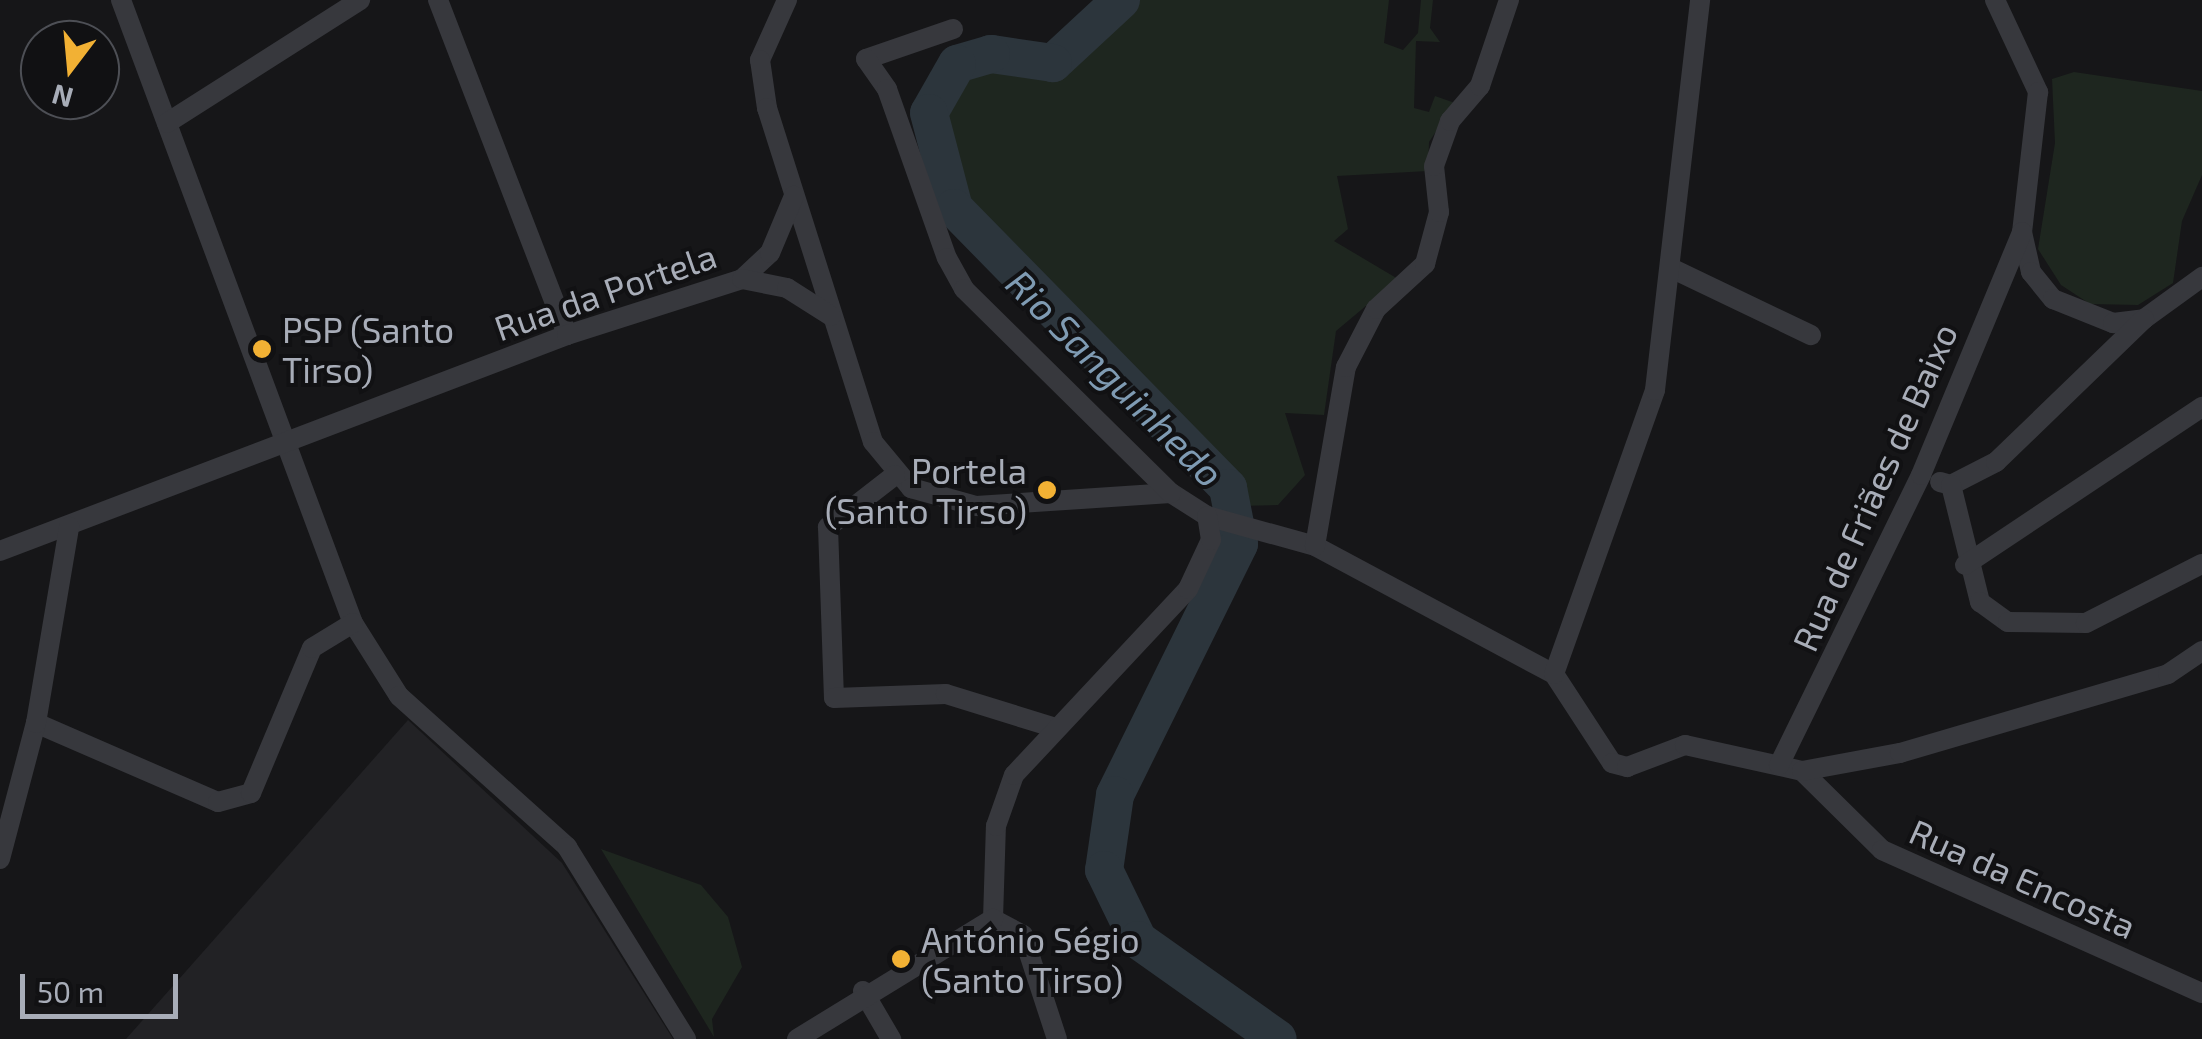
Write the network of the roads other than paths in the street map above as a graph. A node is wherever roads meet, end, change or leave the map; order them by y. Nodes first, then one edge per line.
1 (120, 0) edge
2 (360, 0) edge
3 (438, 0) edge
4 (787, 0) edge
5 (1509, 0) edge
6 (1700, 0) edge
7 (1995, 0) edge
8 (952, 29) dead end
9 (167, 124) junction
10 (794, 196) junction
11 (2022, 232) junction
12 (1673, 269) junction
13 (2202, 277) edge
14 (742, 279) junction
15 (831, 316) junction
16 (2144, 319) junction
17 (567, 335) junction
18 (1811, 335) dead end
19 (2202, 407) edge
20 (286, 443) junction
21 (1921, 474) junction
22 (895, 475) junction
23 (1951, 486) junction
24 (1172, 493) junction
25 (1214, 517) junction
26 (69, 527) junction
27 (1315, 546) junction
28 (0, 551) edge
29 (2202, 564) edge
30 (1966, 565) junction
31 (354, 623) junction
32 (2202, 651) edge
33 (1554, 674) junction
34 (36, 722) junction
35 (1056, 728) junction
36 (1779, 766) junction
37 (1802, 771) junction
38 (0, 859) edge
39 (993, 919) junction
40 (863, 991) junction
41 (2202, 994) edge
42 (686, 1039) edge
43 (797, 1039) edge
44 (891, 1039) edge
45 (1057, 1039) edge

1 - 9 street
2 - 9 street
3 - 17 street
4 - 10 street
5 - 27 street
6 - 12 street
7 - 11 street
8 - 24 street
9 - 20 street
10 - 14 street
10 - 15 street
11 - 16 street
11 - 21 street, Rua de Friães de Baixo
12 - 18 street
12 - 33 street
13 - 16 street
14 - 15 street, Rua da Portela
14 - 17 street, Rua da Portela
15 - 22 street
16 - 23 street
17 - 20 street, Rua da Portela
19 - 30 street
20 - 26 street, Rua da Portela
20 - 31 street
21 - 23 street
21 - 36 street, Rua de Friães de Baixo
22 - 24 street
22 - 35 street
23 - 30 street
24 - 25 street
25 - 27 street
25 - 35 street
26 - 28 street, Rua da Portela
26 - 34 street
27 - 33 street
29 - 30 street
31 - 34 street
31 - 42 street
32 - 37 street
33 - 36 street
34 - 38 street
35 - 39 street
36 - 37 street
37 - 41 street, Rua da Encosta
39 - 40 street
39 - 45 street
40 - 43 street
40 - 44 street

